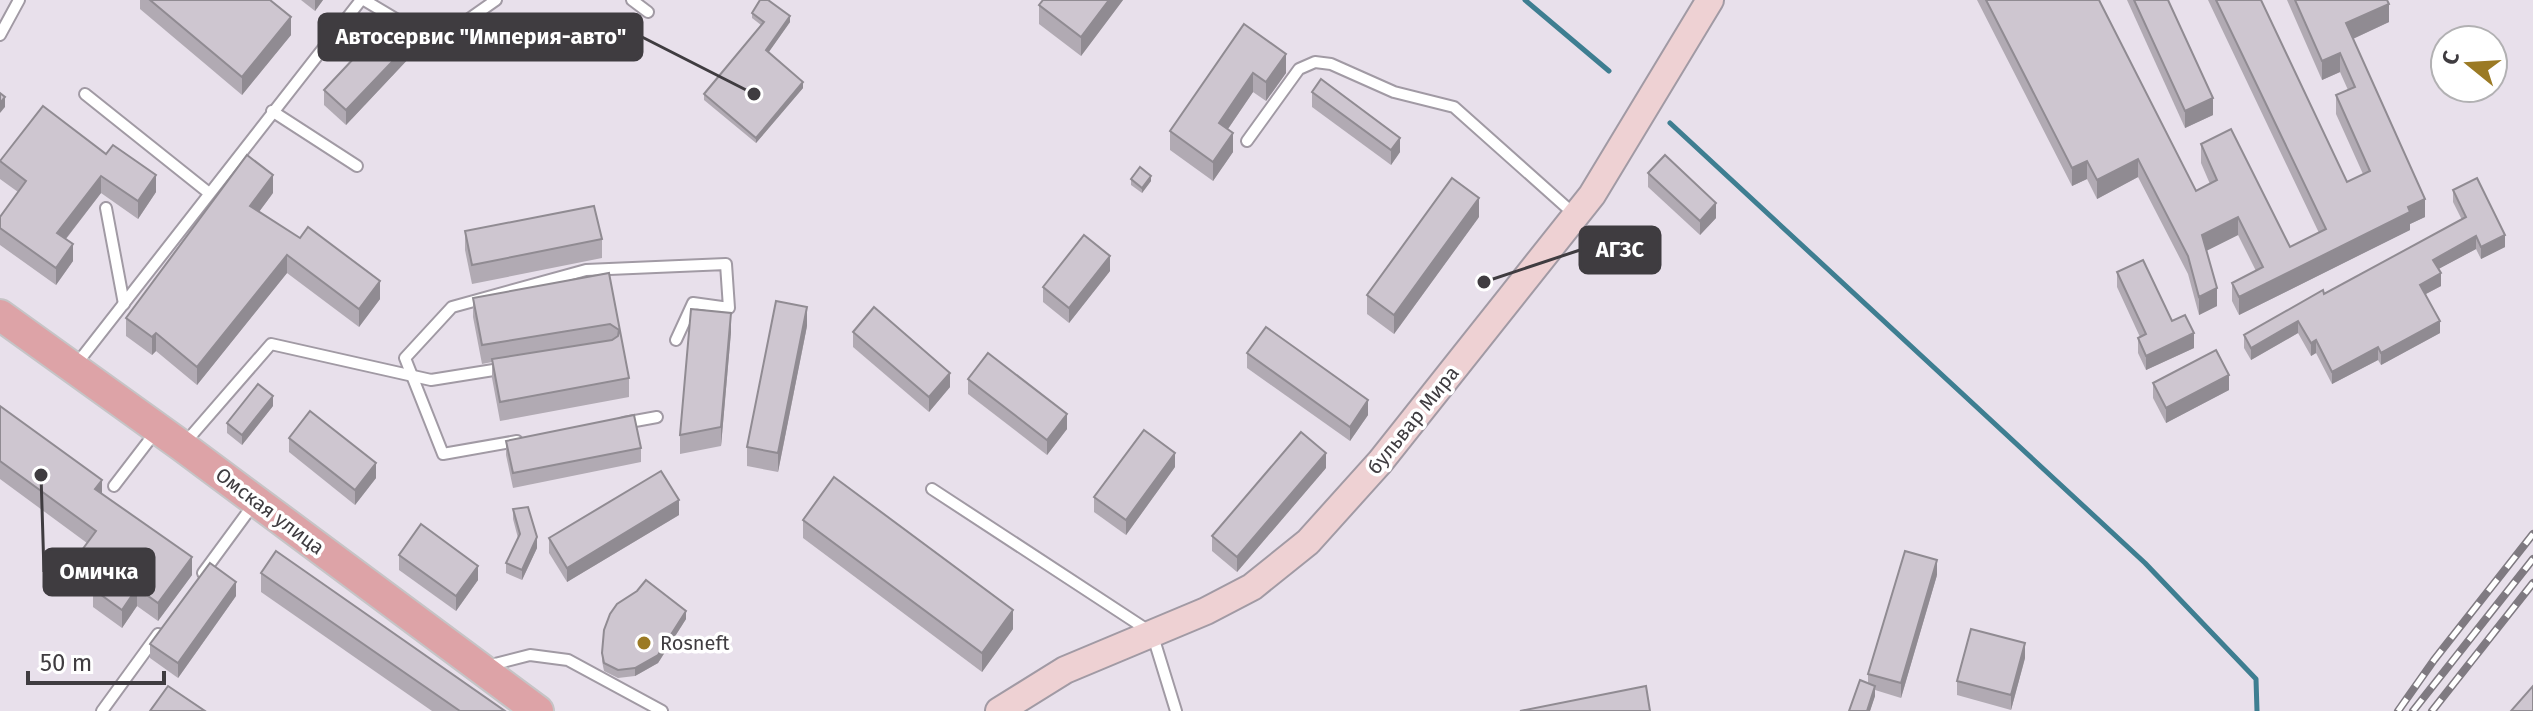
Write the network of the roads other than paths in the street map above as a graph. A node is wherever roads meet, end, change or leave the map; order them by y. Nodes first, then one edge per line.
1 (19, 0) edge
2 (362, 0) edge
3 (496, 0) edge
4 (632, 0) edge
5 (1710, 0) edge
6 (648, 12) dead end
7 (0, 35) edge
8 (85, 94) dead end
9 (272, 111) junction
10 (1247, 141) dead end
11 (357, 166) dead end
12 (209, 193) junction
13 (106, 208) dead end
14 (1575, 216) junction
15 (124, 304) junction
16 (0, 315) edge
17 (676, 340) dead end
18 (521, 366) edge
19 (74, 368) junction
20 (412, 376) junction
21 (657, 417) dead end
22 (611, 425) edge
23 (170, 437) junction
24 (535, 438) edge
25 (114, 486) dead end
26 (932, 489) dead end
27 (256, 500) junction
28 (193, 587) edge
29 (166, 624) edge
30 (1152, 633) junction
31 (481, 668) junction
32 (102, 711) edge
33 (538, 711) edge
34 (662, 711) edge
35 (999, 711) edge
36 (1176, 711) edge

1 - 7 lane
2 - 3 lane
2 - 9 lane
4 - 6 lane
5 - 14 street, бульвар Мира
8 - 12 lane
9 - 11 lane
9 - 12 lane
10 - 14 lane
12 - 15 lane
13 - 15 lane
14 - 30 street, бульвар Мира
15 - 19 lane
16 - 19 main road, Омская улица
17 - 20 lane
18 - 20 lane
19 - 23 main road, Омская улица
20 - 23 lane
20 - 24 lane
21 - 22 lane
23 - 25 lane
23 - 27 main road, Омская улица
26 - 30 lane
27 - 28 lane
27 - 31 main road, Омская улица
29 - 32 lane
30 - 35 street, бульвар Мира
30 - 36 lane
31 - 33 main road, Омская улица
31 - 34 lane

